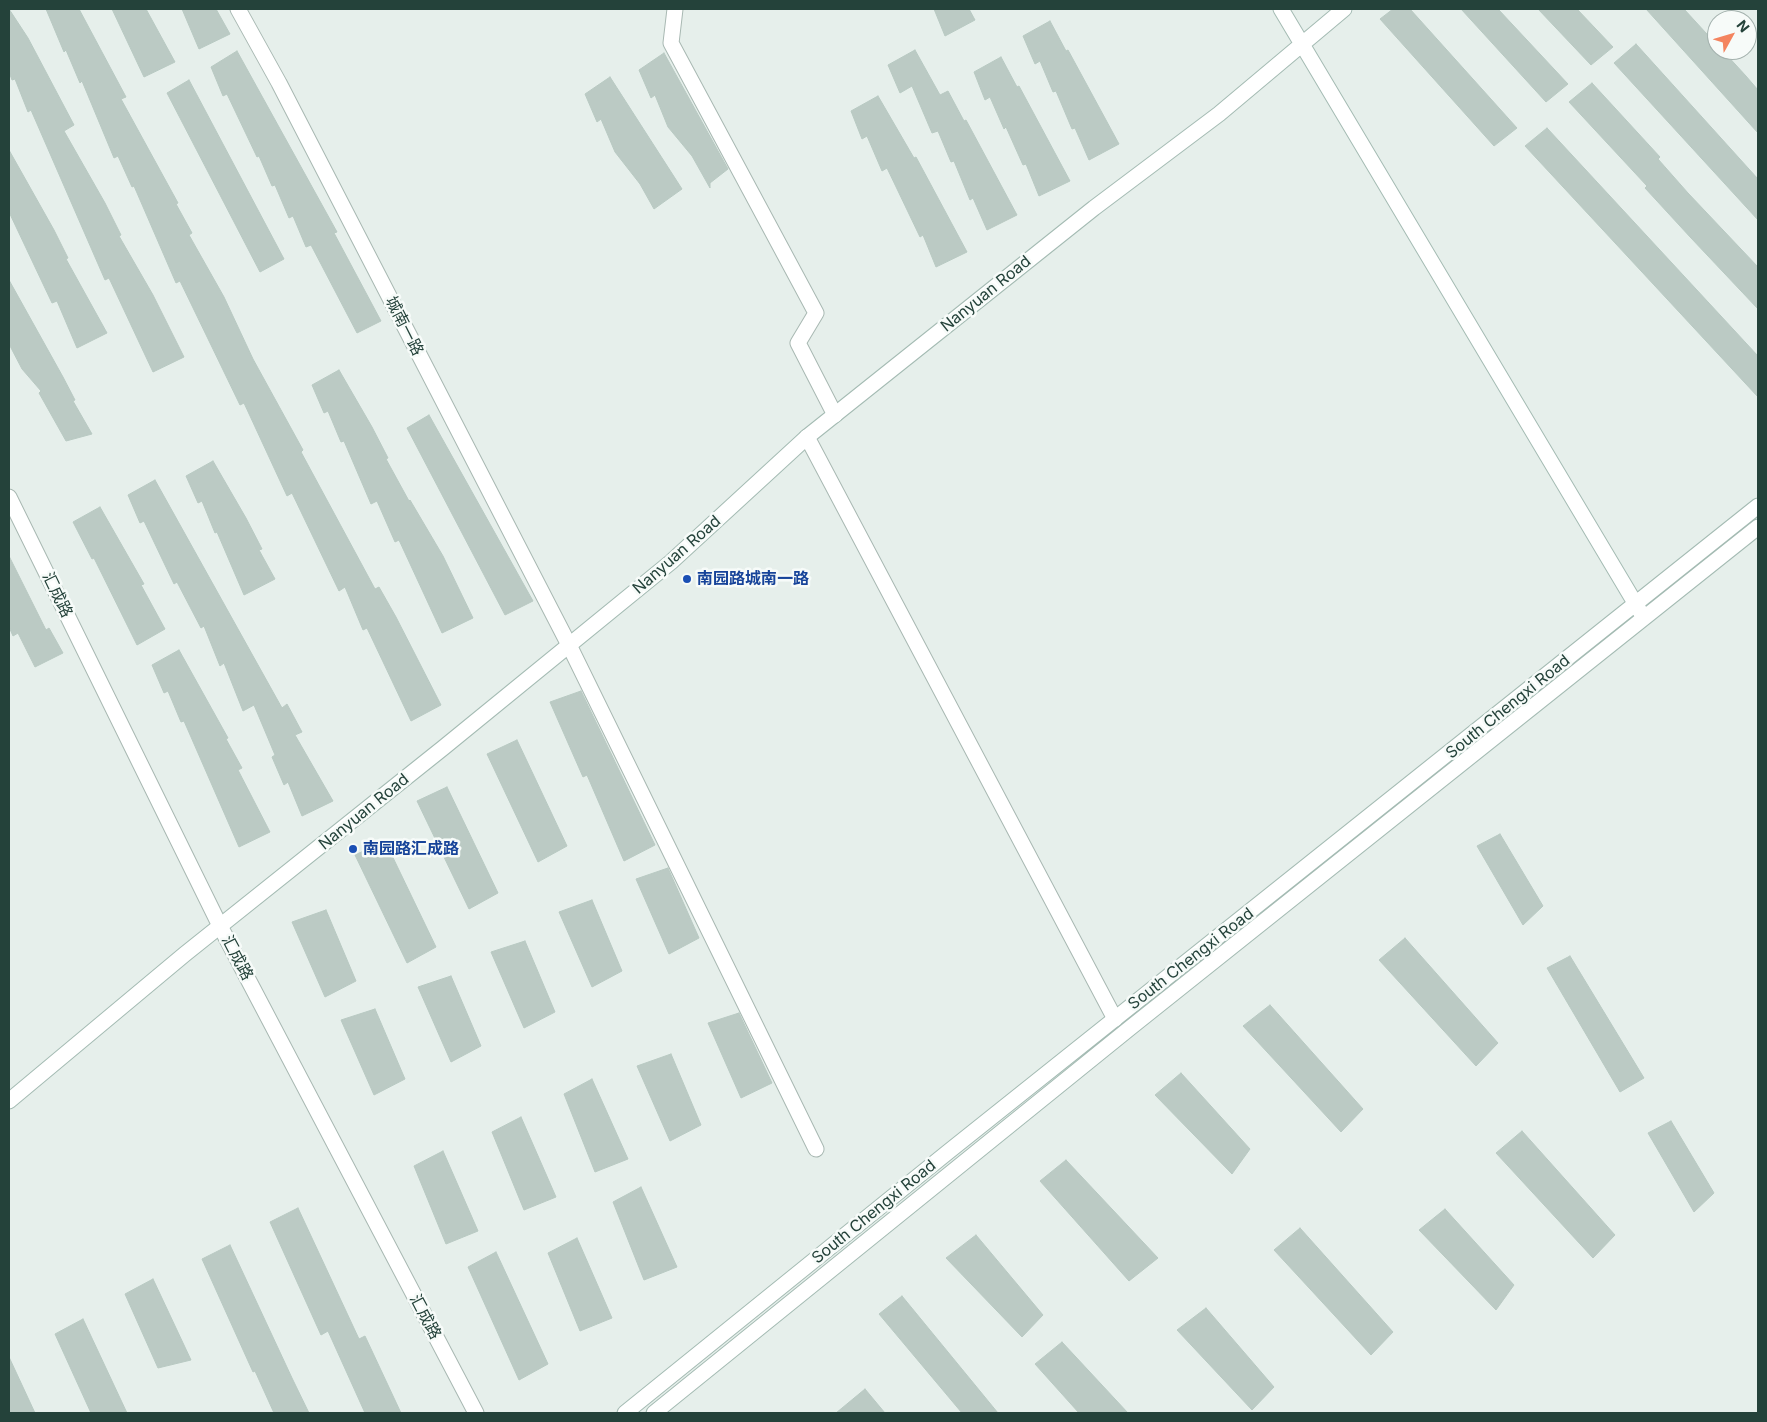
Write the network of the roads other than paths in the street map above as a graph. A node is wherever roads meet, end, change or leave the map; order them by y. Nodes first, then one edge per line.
1 (238, 9) edge
2 (675, 9) edge
3 (1281, 9) edge
4 (1344, 9) edge
5 (1302, 45) junction
6 (835, 415) junction
7 (807, 437) junction
8 (9, 497) edge
9 (1758, 506) edge
10 (1758, 527) edge
11 (1636, 604) junction
12 (1644, 618) junction
13 (568, 645) junction
14 (220, 926) junction
15 (1115, 1019) junction
16 (9, 1101) edge
17 (816, 1149) dead end
18 (476, 1413) edge
19 (624, 1413) edge
20 (654, 1413) edge

1 - 13 street, 城南一路
2 - 6 street
3 - 5 street
4 - 5 street, Nanyuan Road
5 - 6 street, Nanyuan Road
5 - 11 street
6 - 7 street, Nanyuan Road
7 - 13 street, Nanyuan Road
7 - 15 street
8 - 14 street, 汇成路
9 - 11 street, South Chengxi Road
10 - 12 street, South Chengxi Road
11 - 12 street
11 - 15 street, South Chengxi Road
12 - 20 street, South Chengxi Road
13 - 14 street, Nanyuan Road
13 - 17 street, 城南一路
14 - 16 street, Nanyuan Road
14 - 18 street, 汇成路
15 - 19 street, South Chengxi Road

